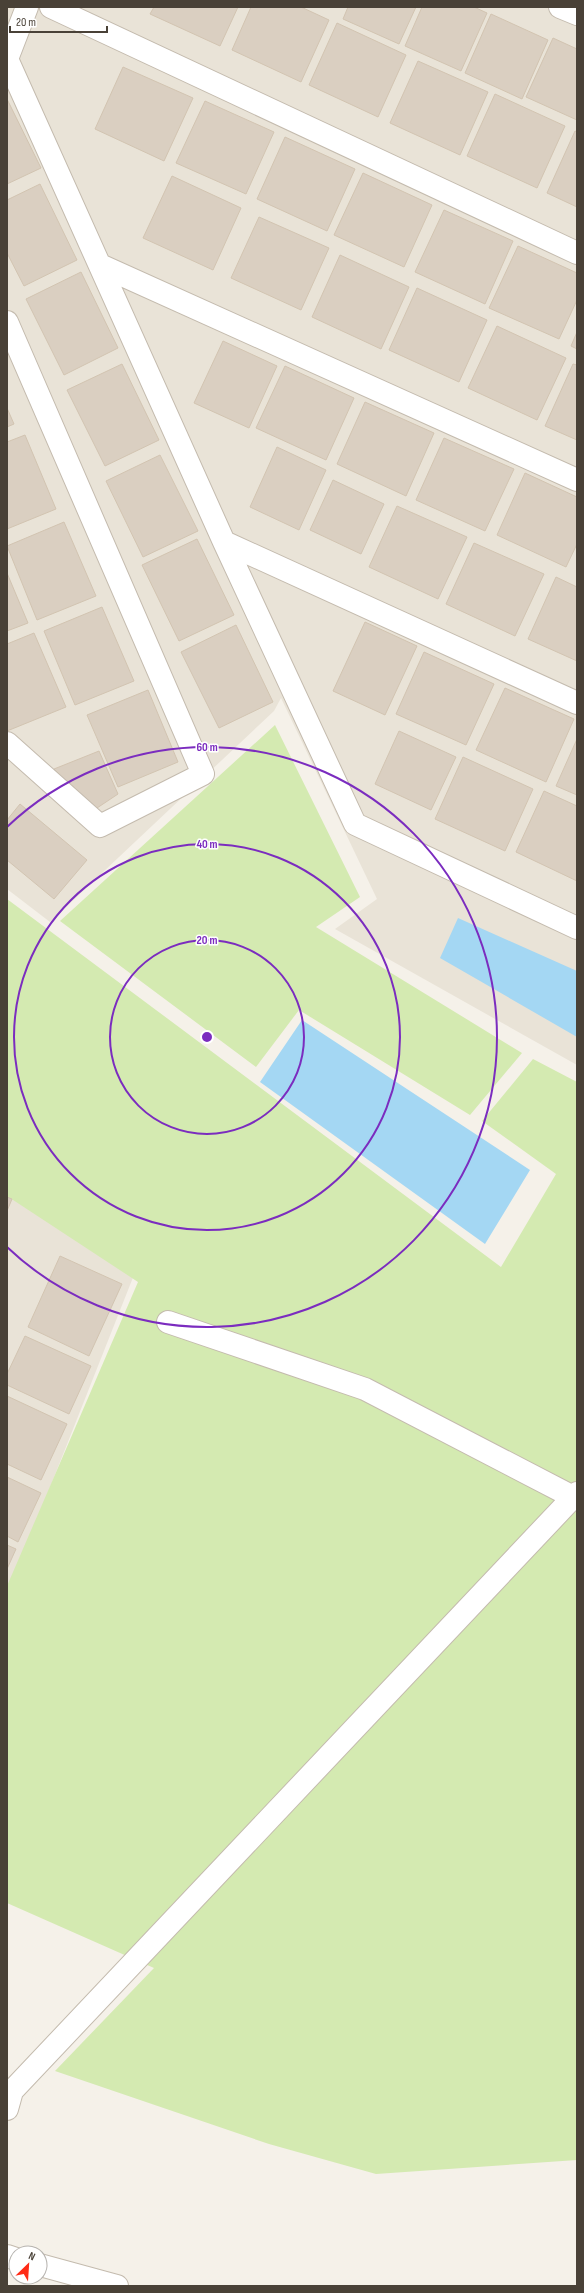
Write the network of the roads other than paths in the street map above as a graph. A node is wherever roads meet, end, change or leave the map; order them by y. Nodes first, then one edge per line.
1 (27, 7) edge
2 (51, 7) edge
3 (560, 7) edge
4 (577, 14) edge
5 (577, 253) edge
6 (100, 265) junction
7 (7, 322) edge
8 (577, 480) edge
9 (224, 542) junction
10 (577, 703) edge
11 (7, 743) edge
12 (577, 928) edge
13 (168, 1322) dead end
14 (575, 1495) edge
15 (7, 2109) edge
16 (48, 2267) edge
17 (117, 2286) edge

1 - 6 street
2 - 5 street
3 - 4 street
6 - 8 street
6 - 9 street
7 - 11 street
9 - 10 street
9 - 12 street
13 - 14 street
14 - 15 street
16 - 17 street

